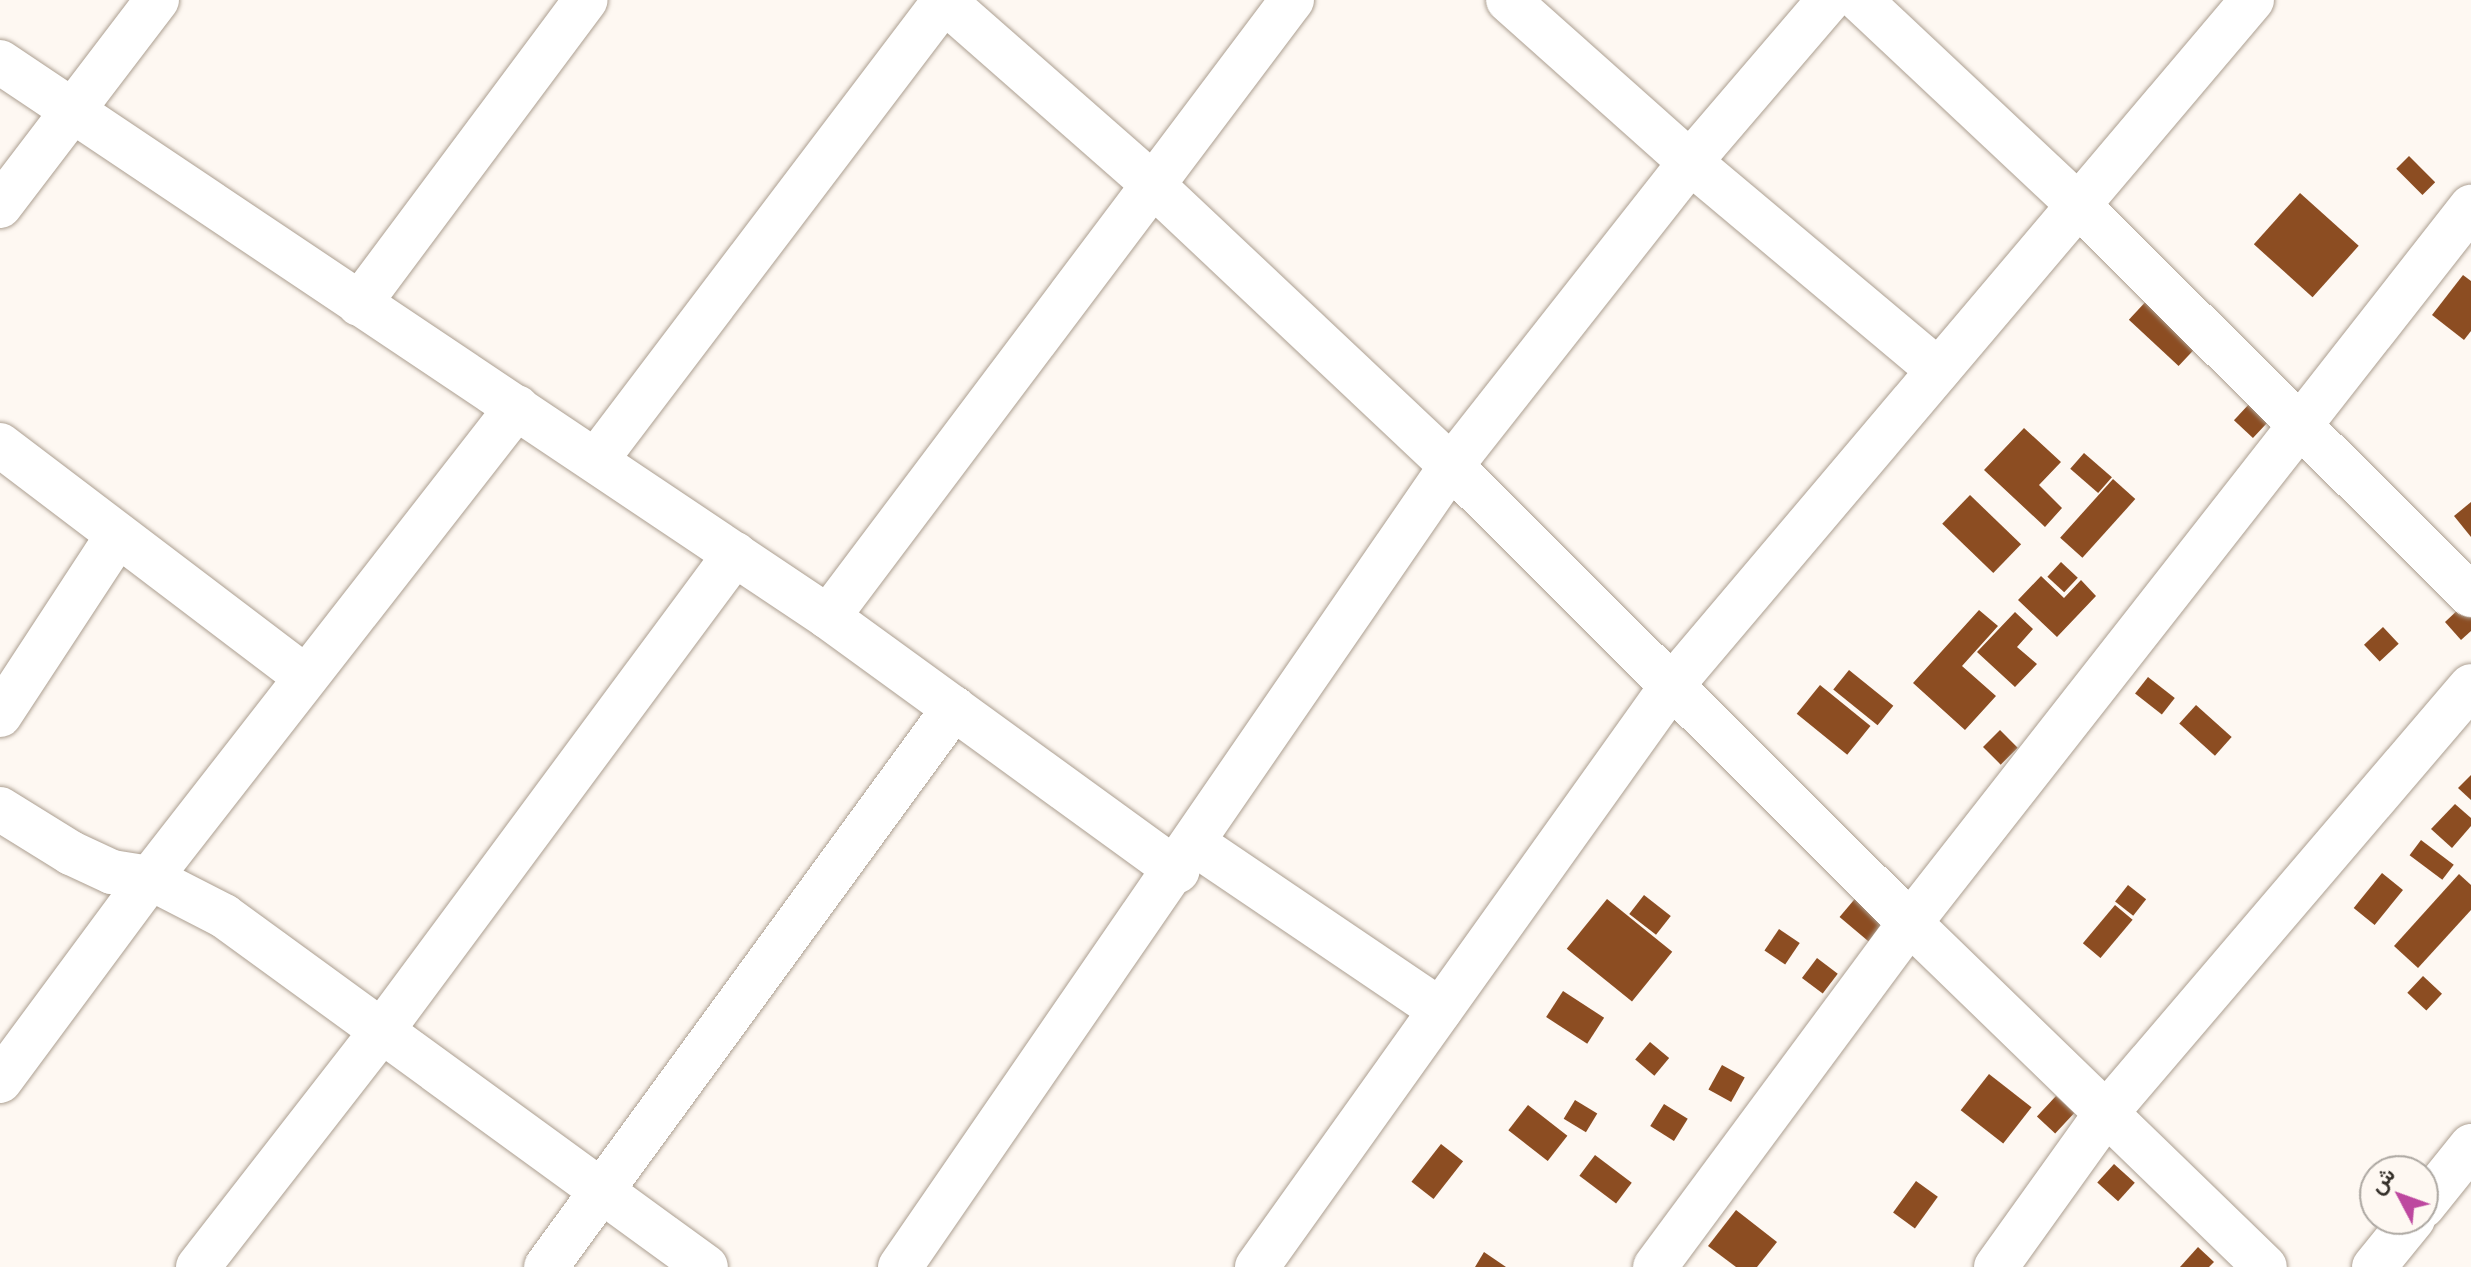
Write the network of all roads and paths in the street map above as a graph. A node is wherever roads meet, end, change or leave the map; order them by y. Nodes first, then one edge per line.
1 (157, 0) edge
2 (586, 0) edge
3 (1292, 0) edge
4 (1508, 0) edge
5 (1829, 0) edge
6 (1860, 0) edge
7 (2252, 0) edge
8 (944, 1) edge
9 (0, 62) edge
10 (72, 108) junction
11 (1690, 162) junction
12 (1151, 183) junction
13 (2078, 205) junction
14 (0, 206) edge
15 (2471, 207) edge
16 (359, 304) junction
17 (1938, 370) junction
18 (517, 407) junction
19 (2302, 428) junction
20 (0, 445) edge
21 (597, 459) junction
22 (1451, 466) junction
23 (118, 535) junction
24 (735, 554) junction
25 (2471, 595) edge
26 (828, 617) junction
27 (306, 677) junction
28 (1673, 684) junction
29 (2471, 686) edge
30 (954, 708) junction
31 (0, 715) edge
32 (0, 809) edge
33 (1186, 857) junction
34 (150, 878) junction
35 (1910, 923) junction
36 (1440, 1010) junction
37 (381, 1032) junction
38 (0, 1081) edge
39 (2107, 1112) junction
40 (2471, 1146) edge
41 (2439, 1186) edge
42 (599, 1189) junction
43 (2400, 1235) edge
44 (198, 1267) edge
45 (546, 1267) edge
46 (706, 1267) edge
47 (900, 1267) edge
48 (1257, 1267) edge
49 (1655, 1267) edge
50 (1996, 1267) edge
51 (2265, 1267) edge
52 (2374, 1267) edge

1 - 10 street
2 - 16 street
3 - 12 street
4 - 11 street
5 - 11 street
6 - 13 street
7 - 13 street
8 - 12 street
8 - 21 street
9 - 10 street
10 - 14 street
10 - 16 street
11 - 17 street
11 - 22 street
12 - 22 street
12 - 26 street
13 - 17 street
13 - 19 street
15 - 19 street
16 - 18 street
17 - 28 street
18 - 21 street
18 - 27 street
19 - 25 street
19 - 35 street
20 - 23 street
21 - 24 street
22 - 28 street
22 - 33 street
23 - 27 street
23 - 31 street
24 - 26 street
24 - 37 street
26 - 30 street
27 - 34 street
28 - 35 street
28 - 36 street
29 - 39 street
30 - 33 street
30 - 42 street
32 - 34 street
33 - 36 street
33 - 47 street
34 - 37 street
34 - 38 street
35 - 39 street
35 - 49 street
36 - 48 street
37 - 42 street
37 - 44 street
39 - 50 street
39 - 51 street
40 - 41 street
42 - 45 street
42 - 46 street
43 - 52 street

